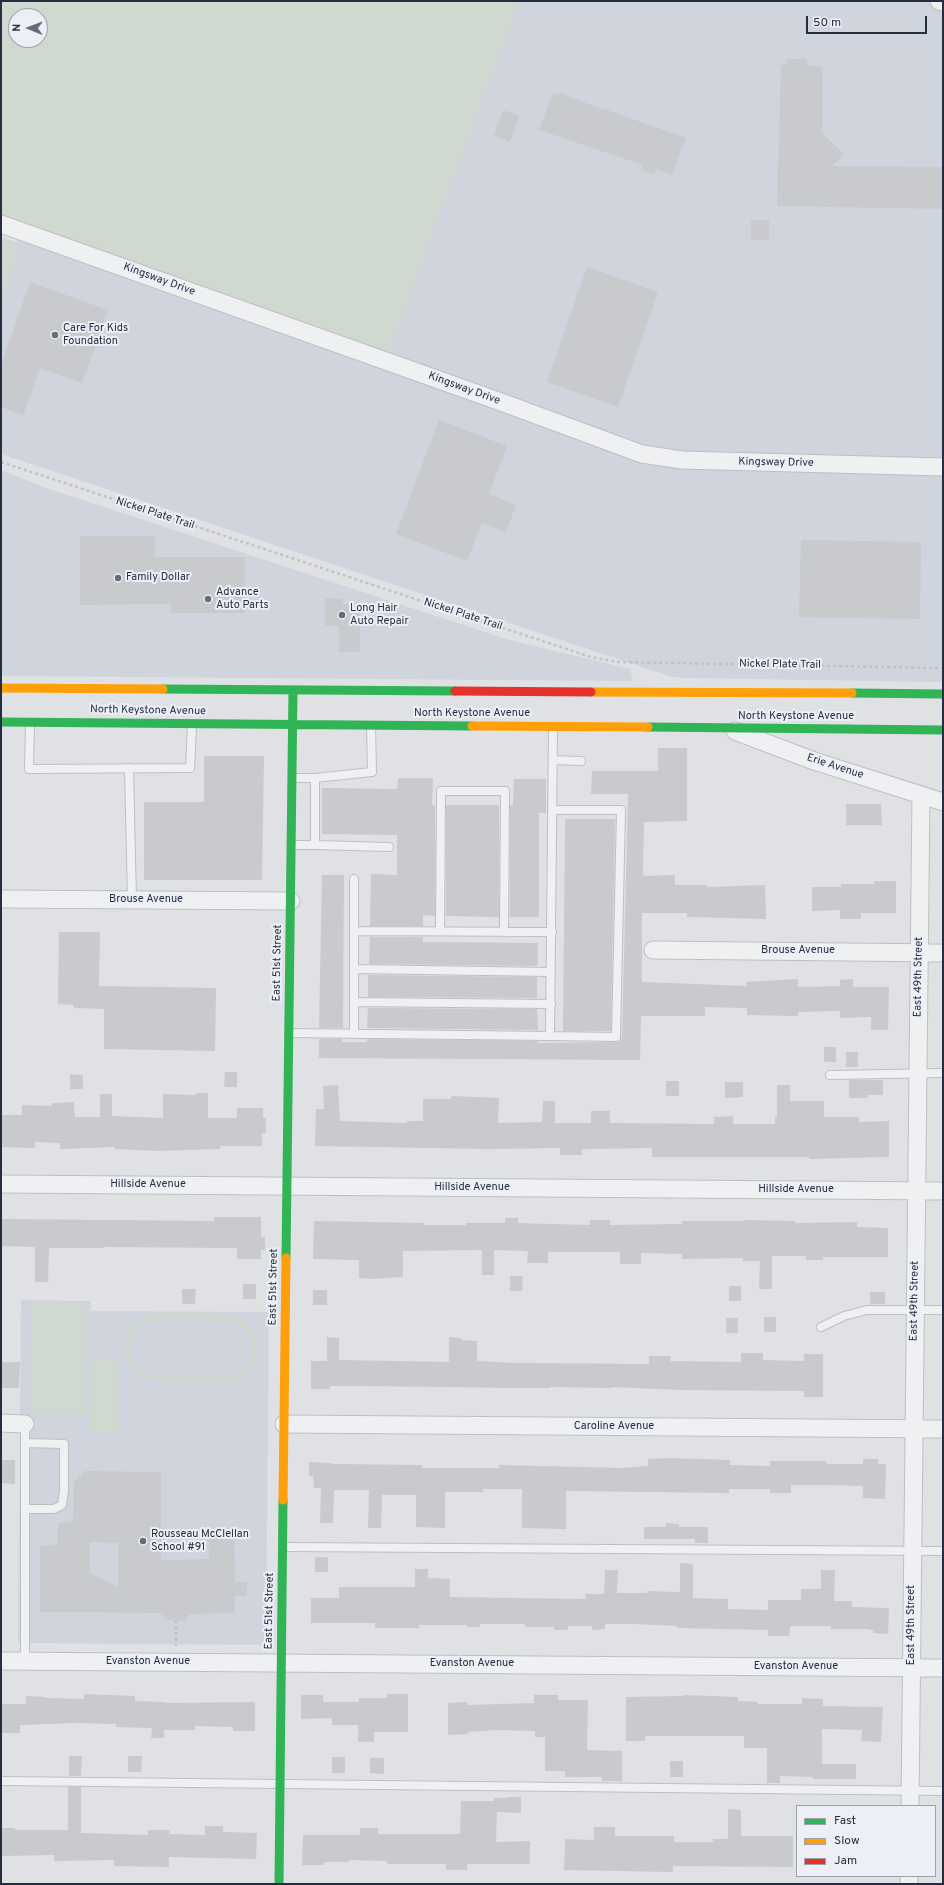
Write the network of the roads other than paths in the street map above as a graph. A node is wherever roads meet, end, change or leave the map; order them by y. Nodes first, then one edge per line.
1 (939, 1) edge
2 (943, 2) edge
3 (1, 224) edge
4 (943, 467) edge
5 (1, 688) edge
6 (293, 690) junction
7 (943, 694) edge
8 (1, 722) edge
9 (30, 722) junction
10 (192, 723) junction
11 (293, 724) junction
12 (371, 725) junction
13 (553, 726) junction
14 (727, 728) junction
15 (943, 730) edge
16 (553, 760) junction
17 (581, 761) dead end
18 (129, 768) junction
19 (292, 778) junction
20 (315, 778) junction
21 (920, 795) junction
22 (943, 802) edge
23 (553, 810) junction
24 (315, 845) junction
25 (292, 846) junction
26 (388, 847) dead end
27 (354, 879) dead end
28 (1, 900) edge
29 (132, 900) junction
30 (291, 901) junction
31 (354, 931) junction
32 (440, 931) junction
33 (504, 932) junction
34 (552, 932) junction
35 (653, 950) dead end
36 (919, 952) junction
37 (943, 953) edge
38 (354, 969) junction
39 (551, 972) junction
40 (354, 1002) junction
41 (551, 1004) junction
42 (289, 1033) junction
43 (354, 1034) junction
44 (550, 1036) junction
45 (918, 1073) junction
46 (943, 1073) edge
47 (830, 1075) dead end
48 (1, 1184) edge
49 (287, 1186) junction
50 (917, 1191) junction
51 (943, 1191) edge
52 (915, 1309) junction
53 (943, 1310) edge
54 (821, 1326) dead end
55 (1, 1423) edge
56 (25, 1424) joint
57 (284, 1424) junction
58 (914, 1429) junction
59 (943, 1429) edge
60 (26, 1443) junction
61 (26, 1509) junction
62 (283, 1546) junction
63 (913, 1551) junction
64 (943, 1551) edge
65 (1, 1661) edge
66 (25, 1661) junction
67 (281, 1663) junction
68 (912, 1667) junction
69 (943, 1668) edge
70 (1, 1781) edge
71 (280, 1784) junction
72 (943, 1791) edge
73 (910, 1798) edge
74 (279, 1884) edge

1 - 2 street
3 - 4 street, Kingsway Drive
5 - 6 main road, North Keystone Avenue
6 - 7 main road, North Keystone Avenue
6 - 11 main road, East 51st Street
8 - 9 main road, North Keystone Avenue
9 - 10 main road, North Keystone Avenue
9 - 18 lane
10 - 11 main road, North Keystone Avenue
10 - 18 lane
11 - 12 main road, North Keystone Avenue
11 - 19 main road, East 51st Street
12 - 13 main road, North Keystone Avenue
12 - 20 lane
13 - 14 main road, North Keystone Avenue
13 - 16 lane
14 - 15 main road, North Keystone Avenue
14 - 21 street, Erie Avenue
16 - 17 lane
16 - 23 lane
18 - 29 lane
19 - 20 lane
19 - 25 main road, East 51st Street
20 - 24 lane
21 - 22 street, Erie Avenue
21 - 36 street, East 49th Street
23 - 34 lane
23 - 44 lane
24 - 25 lane
24 - 26 lane
25 - 30 main road, East 51st Street
27 - 31 lane
28 - 29 street, Brouse Avenue
29 - 30 street, Brouse Avenue
30 - 42 main road, East 51st Street
31 - 32 lane
31 - 38 lane
32 - 33 lane
32 - 33 lane
33 - 34 lane
34 - 39 lane
35 - 36 street, Brouse Avenue
36 - 37 street, Brouse Avenue
36 - 45 street, East 49th Street
38 - 39 lane
38 - 40 lane
39 - 41 lane
40 - 41 lane
40 - 43 lane
41 - 44 lane
42 - 43 lane
42 - 49 main road, East 51st Street
43 - 44 lane
45 - 46 lane
45 - 47 lane
45 - 50 street, East 49th Street
48 - 49 street, Hillside Avenue
49 - 50 street, Hillside Avenue
49 - 57 main road, East 51st Street
50 - 51 street, Hillside Avenue
50 - 52 street, East 49th Street
52 - 53 lane
52 - 54 lane
52 - 58 street, East 49th Street
55 - 56 street
56 - 60 lane
57 - 58 street, Caroline Avenue
57 - 62 main road, East 51st Street
58 - 59 street, Caroline Avenue
58 - 63 street, East 49th Street
60 - 61 lane
60 - 61 lane
61 - 66 lane
62 - 63 lane
62 - 67 main road, East 51st Street
63 - 64 lane
63 - 68 street, East 49th Street
65 - 66 street, Evanston Avenue
66 - 67 street, Evanston Avenue
67 - 68 street, Evanston Avenue
67 - 71 main road, East 51st Street
68 - 69 street, Evanston Avenue
68 - 73 street, East 49th Street
70 - 71 lane
71 - 73 lane
71 - 74 main road, East 51st Street
72 - 73 lane

